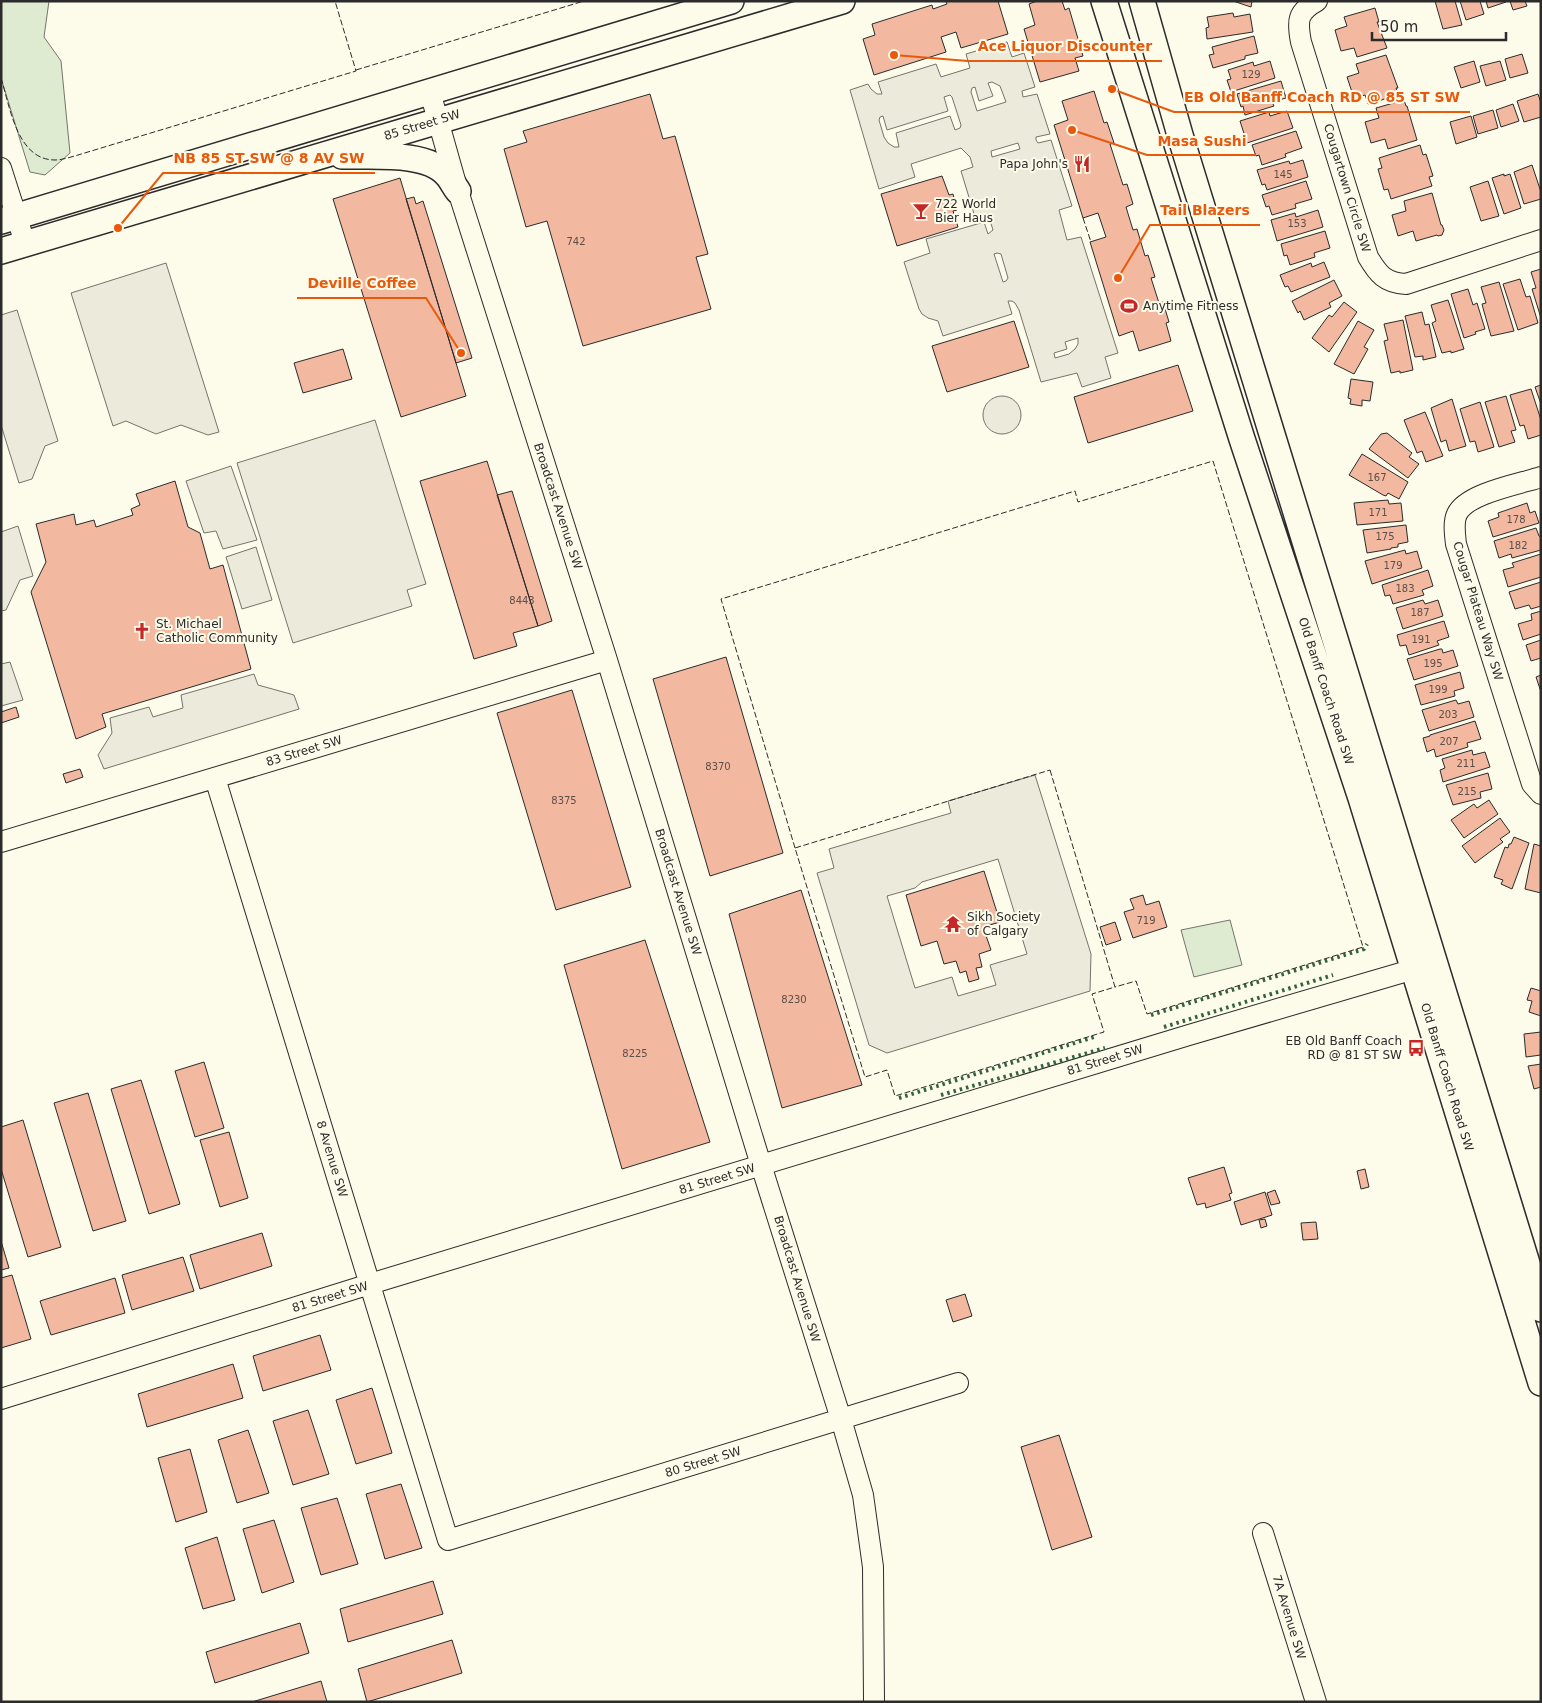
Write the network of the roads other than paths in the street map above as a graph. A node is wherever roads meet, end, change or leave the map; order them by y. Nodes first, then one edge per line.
1 (731, 1) edge
2 (842, 1) edge
3 (1096, 1) edge
4 (1104, 1) edge
5 (1142, 1) edge
6 (1153, 1) edge
7 (1317, 1) edge
8 (1111, 26) junction
9 (1165, 81) junction
10 (430, 92) junction
11 (438, 120) junction
12 (320, 156) junction
13 (1, 168) edge
14 (458, 191) junction
15 (9, 219) edge
16 (1541, 240) edge
17 (25, 243) junction
18 (1, 251) edge
19 (1541, 477) edge
20 (607, 660) junction
21 (215, 778) junction
22 (1541, 794) edge
23 (1, 842) edge
24 (1424, 966) junction
25 (761, 1165) junction
26 (370, 1284) junction
27 (1541, 1308) edge
28 (958, 1383) dead end
29 (1541, 1383) edge
30 (1, 1398) edge
31 (841, 1420) junction
32 (1263, 1532) dead end
33 (448, 1540) joint
34 (874, 1702) edge
35 (1316, 1702) edge

1 - 10 main road
2 - 11 main road, 85 Street SW
3 - 8 main road
4 - 8 main road, Old Banff Coach Road SW
5 - 9 main road, Old Banff Coach Road SW
6 - 9 main road
7 - 16 street, Cougartown Circle SW
8 - 24 main road, Old Banff Coach Road SW
9 - 24 main road, Old Banff Coach Road SW
10 - 11 street, Broadcast Avenue SW
10 - 15 main road
11 - 12 main road, 85 Street SW
11 - 14 street, Broadcast Avenue SW
12 - 14 main road
12 - 17 main road, 85 Street SW
13 - 15 street
14 - 20 street, Broadcast Avenue SW
15 - 17 street
17 - 18 main road, 85 Street SW
19 - 22 street, Cougar Plateau Way SW
20 - 21 street, 83 Street SW
20 - 25 street, Broadcast Avenue SW
21 - 23 street, 83 Street SW
21 - 26 street, 8 Avenue SW
24 - 25 street, 81 Street SW
24 - 27 main road, Old Banff Coach Road SW
24 - 29 main road, Old Banff Coach Road SW
25 - 26 street, 81 Street SW
25 - 31 street, Broadcast Avenue SW
26 - 30 street, 81 Street SW
26 - 33 street, 8 Avenue SW
28 - 31 street, 80 Street SW
31 - 33 street, 80 Street SW
31 - 34 street, Broadcast Avenue SW
32 - 35 street, 7A Avenue SW

